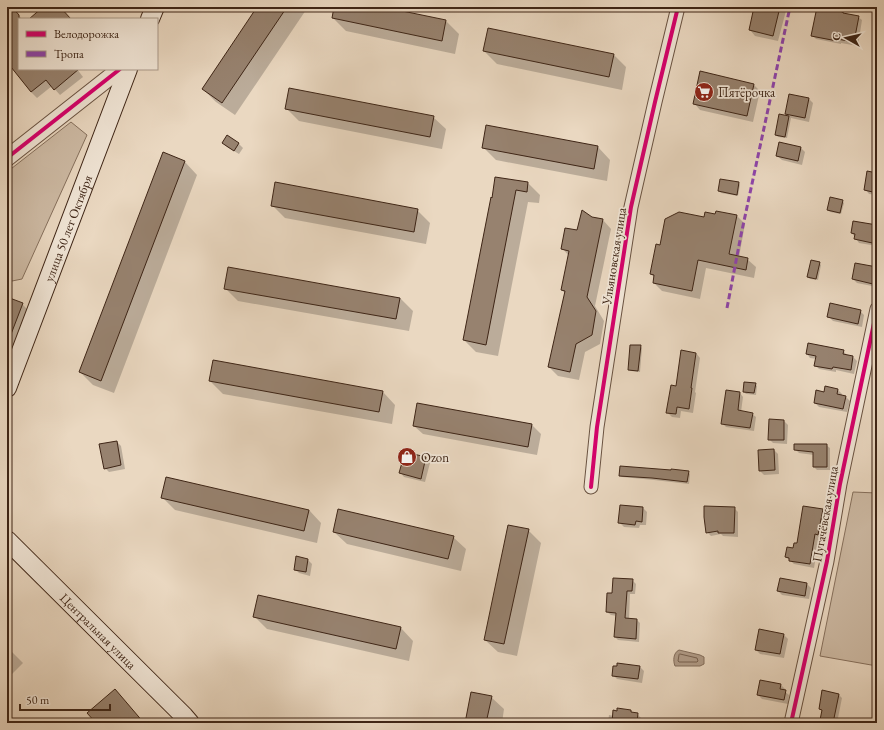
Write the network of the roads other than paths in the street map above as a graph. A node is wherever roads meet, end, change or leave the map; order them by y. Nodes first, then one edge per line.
1 (155, 7) edge
2 (678, 7) edge
3 (150, 18) edge
4 (119, 70) edge
5 (128, 70) edge
6 (7, 158) edge
7 (877, 309) edge
8 (7, 388) edge
9 (591, 487) dead end
10 (7, 540) edge
11 (190, 723) edge
12 (791, 723) edge

1 - 3 main road
2 - 9 street, Ульяновская улица
4 - 6 street
5 - 8 main road, улица 50 лет Октября
7 - 12 street, Пугачёвская улица
10 - 11 main road, Центральная улица

